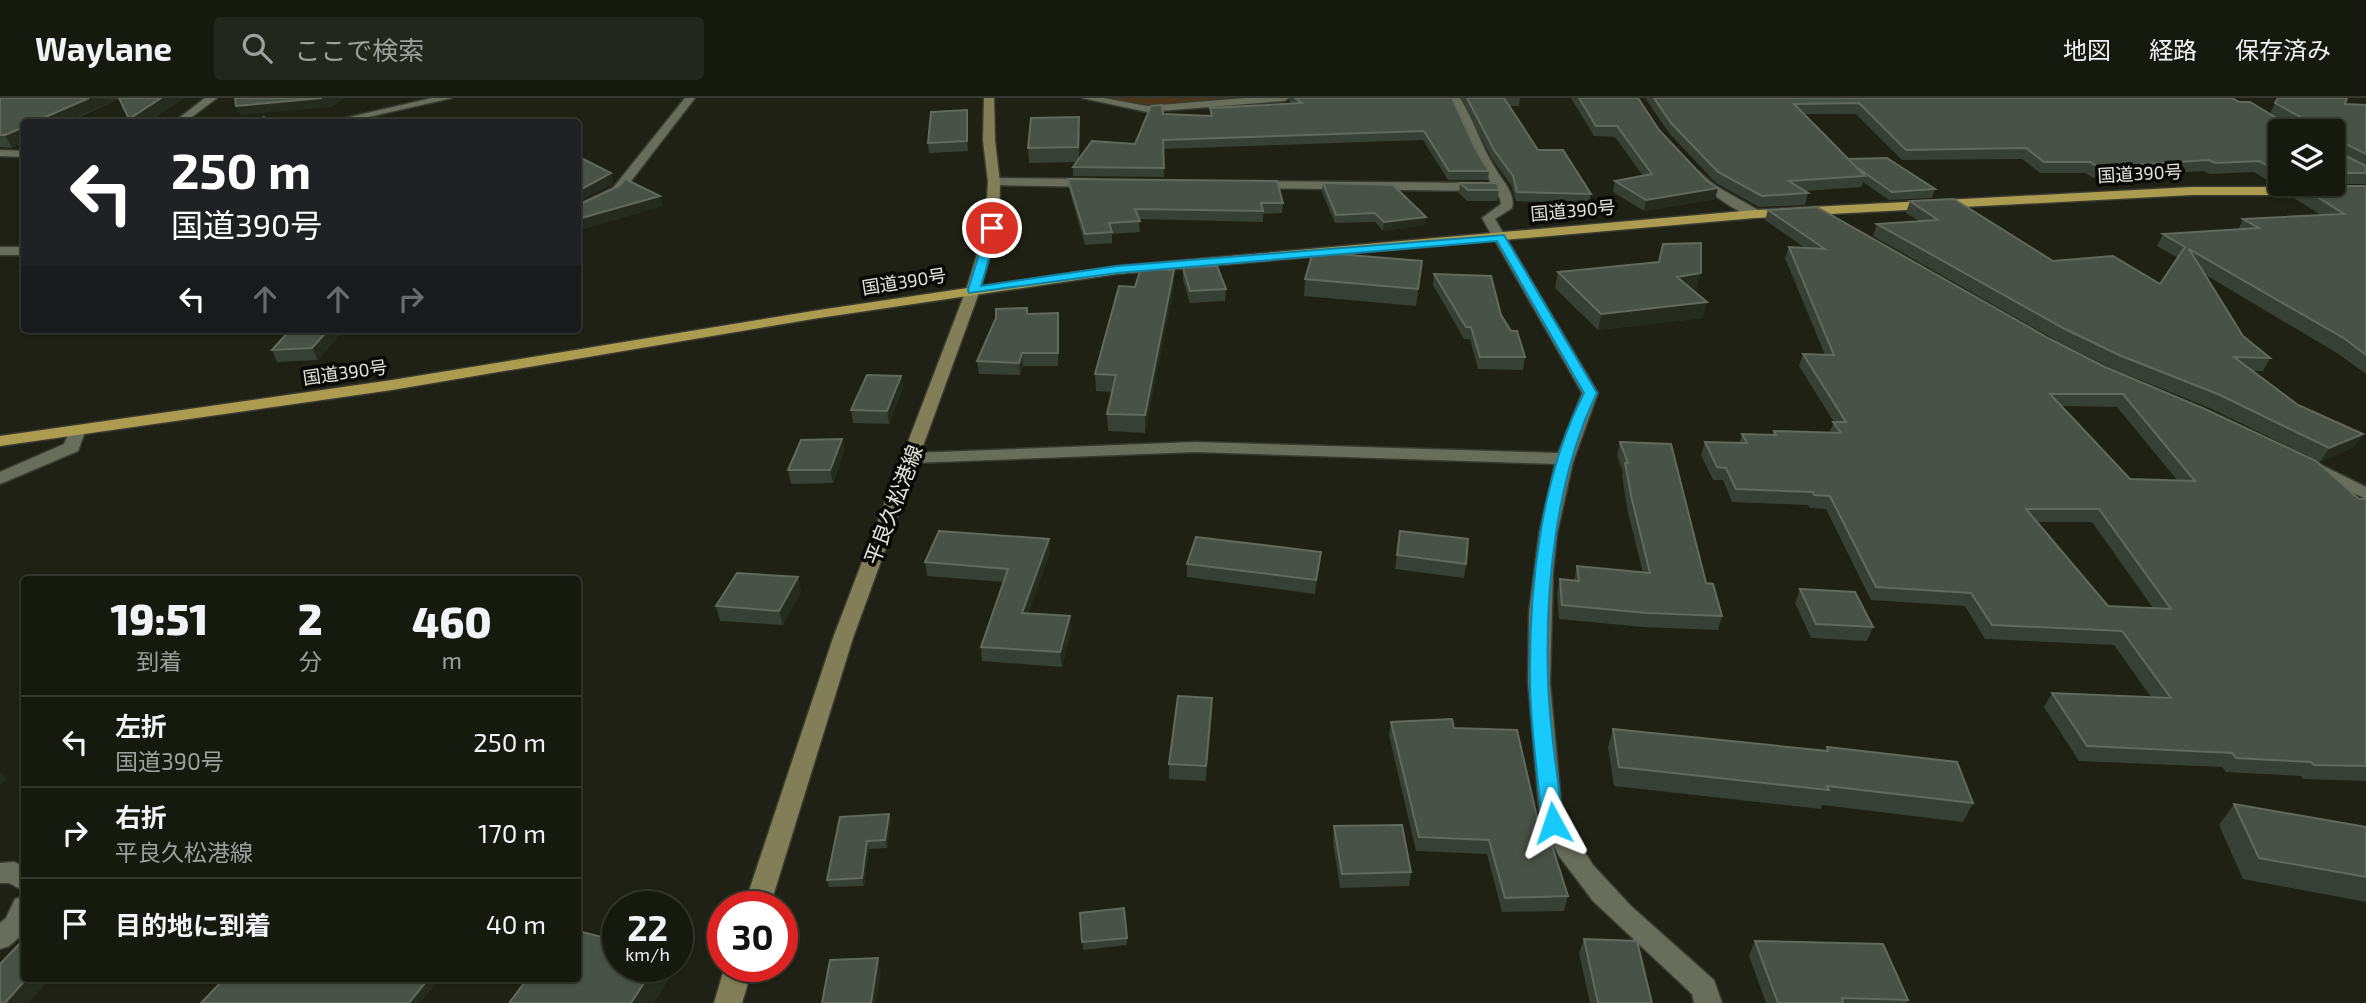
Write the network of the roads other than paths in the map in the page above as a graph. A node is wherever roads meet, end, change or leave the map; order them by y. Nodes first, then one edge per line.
1 (212, 98) edge
2 (447, 98) edge
3 (690, 98) edge
4 (989, 98) edge
5 (1087, 98) edge
6 (1284, 98) edge
7 (1455, 98) edge
8 (183, 119) edge
9 (347, 119) edge
10 (0, 153) edge
11 (21, 154) edge
12 (1691, 167) edge
13 (994, 182) junction
14 (1115, 183) edge
15 (1235, 185) edge
16 (1503, 187) junction
17 (2366, 191) edge
18 (581, 209) edge
19 (1817, 211) junction
20 (1755, 214) junction
21 (1840, 224) edge
22 (1500, 237) junction
23 (0, 251) edge
24 (21, 251) edge
25 (974, 290) junction
26 (76, 432) junction
27 (0, 441) edge
28 (2291, 456) edge
29 (912, 458) junction
30 (1566, 458) junction
31 (0, 479) edge
32 (2366, 494) edge
33 (0, 873) edge
34 (21, 878) edge
35 (762, 891) edge
36 (21, 914) edge
37 (0, 938) edge
38 (734, 982) edge
39 (728, 1003) edge
40 (1708, 1003) edge

1 - 8 street
2 - 9 street
3 - 18 street
4 - 13 main road, 平良久松港線
5 - 6 street
7 - 16 street
10 - 11 street
12 - 20 street
13 - 14 street
13 - 25 main road, 平良久松港線
15 - 16 street
16 - 22 street
17 - 19 highway, 国道390号
19 - 20 highway, 国道390号
19 - 21 street
20 - 22 highway, 国道390号
22 - 25 highway, 国道390号
22 - 30 street
23 - 24 street
25 - 26 highway, 国道390号
25 - 29 main road, 平良久松港線
26 - 27 highway, 国道390号
26 - 31 street
28 - 32 street
29 - 30 street
29 - 35 main road, 平良久松港線
30 - 40 street
33 - 34 street
36 - 37 street
38 - 39 main road

